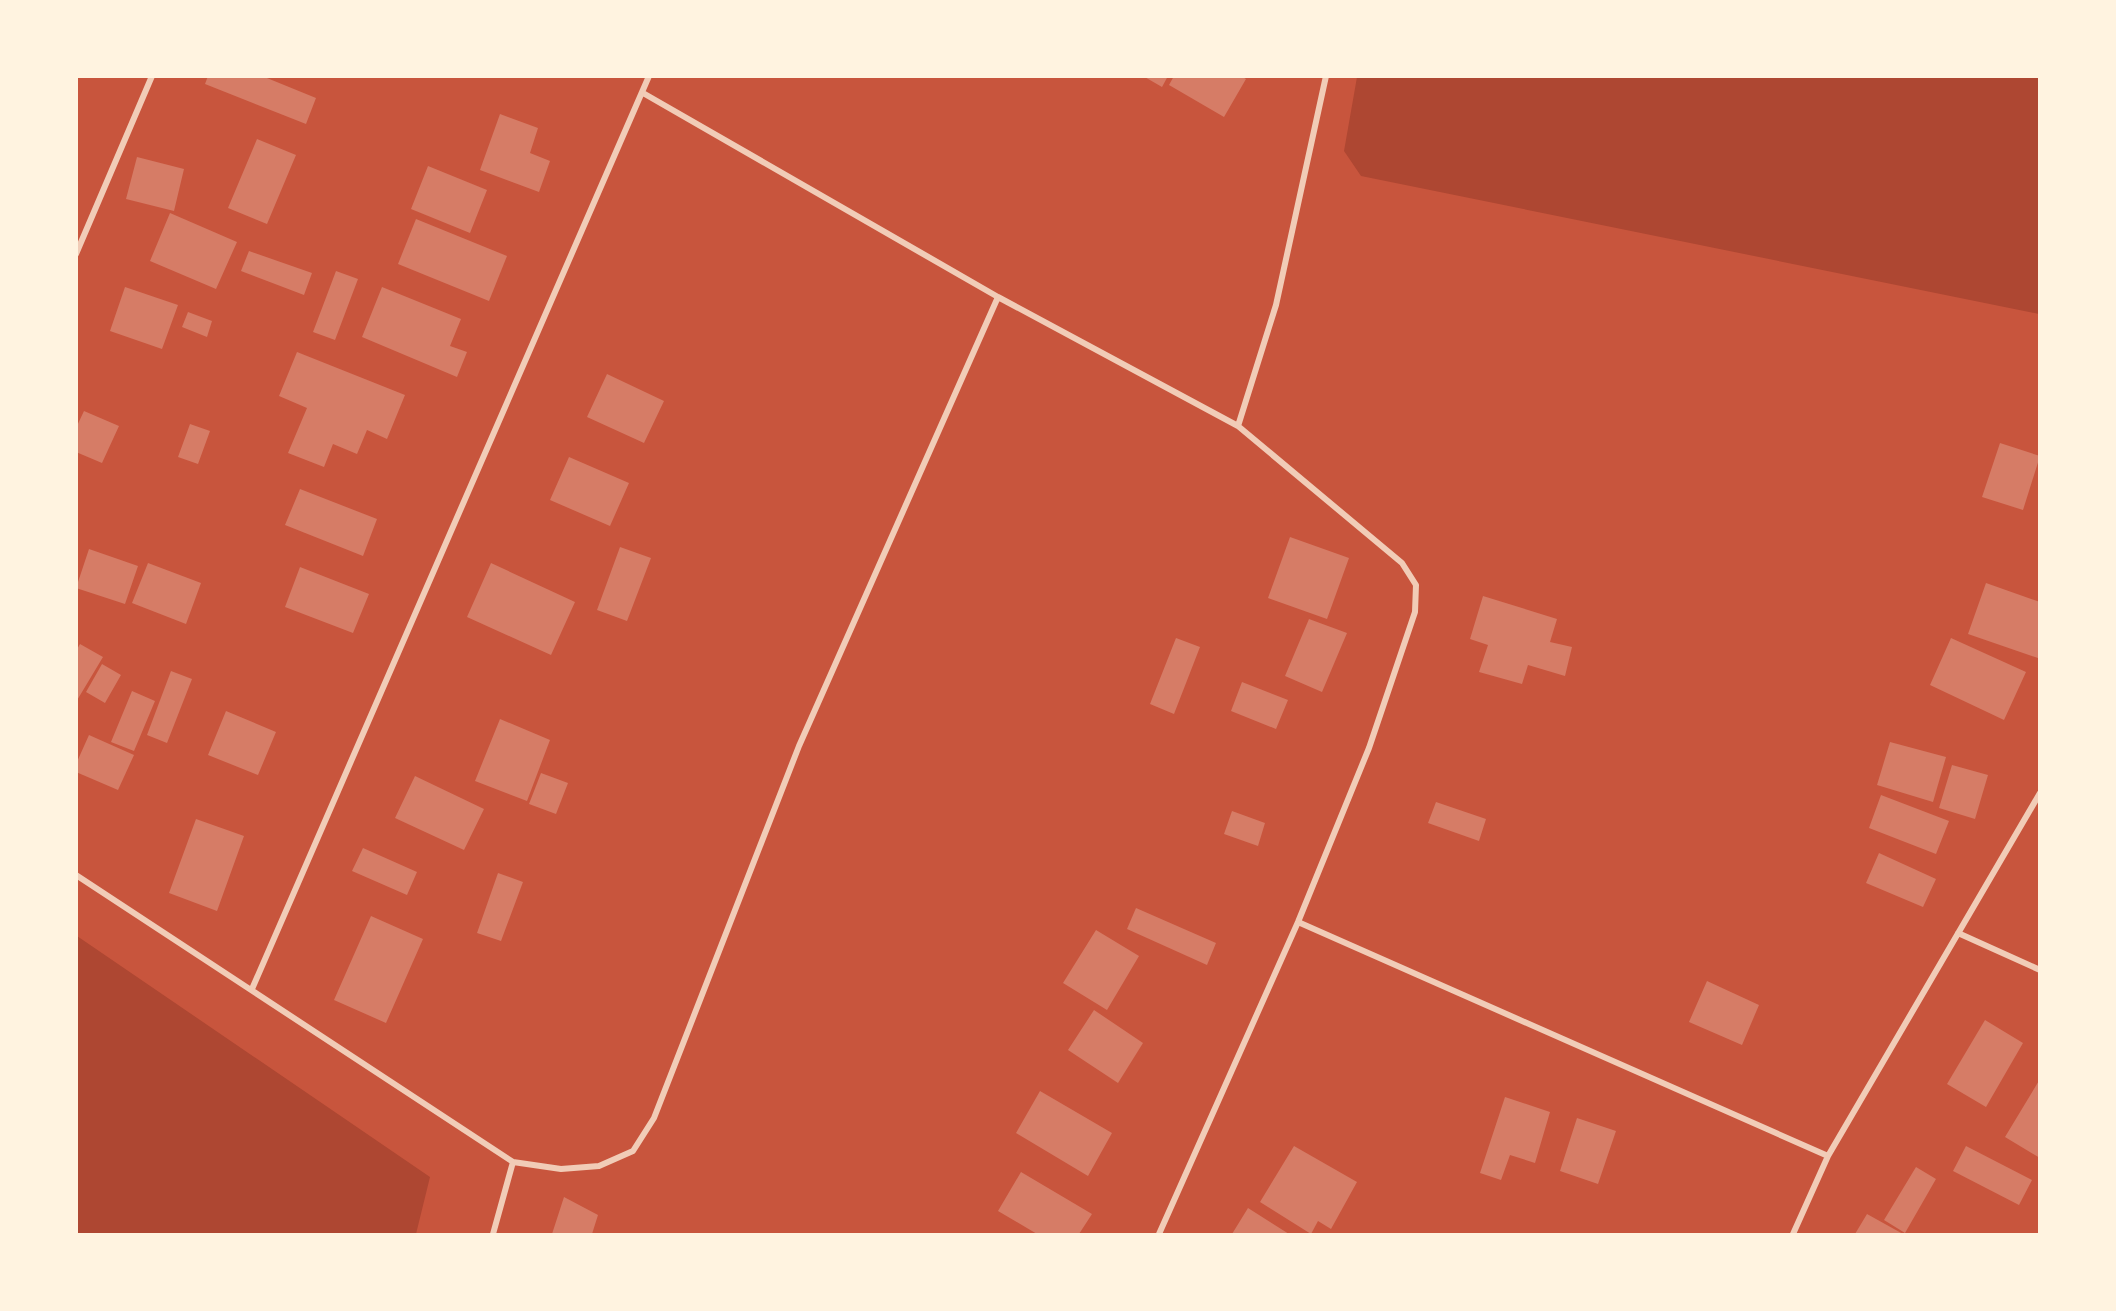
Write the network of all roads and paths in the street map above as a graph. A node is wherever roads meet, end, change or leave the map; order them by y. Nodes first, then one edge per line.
1 (152, 76) edge
2 (649, 76) edge
3 (1326, 76) edge
4 (643, 93) junction
5 (76, 254) edge
6 (998, 297) junction
7 (1238, 426) junction
8 (2040, 793) edge
9 (76, 875) edge
10 (1298, 922) junction
11 (1958, 933) junction
12 (2040, 970) edge
13 (252, 989) junction
14 (1828, 1156) junction
15 (513, 1162) junction
16 (494, 1234) edge
17 (1159, 1234) edge
18 (1793, 1234) edge

1 - 5 street
2 - 4 street
3 - 7 street
4 - 6 street
4 - 13 street
6 - 7 street
6 - 15 street
7 - 10 street
8 - 11 street
9 - 13 street
10 - 14 street
10 - 17 street
11 - 12 street
11 - 14 street
13 - 15 street
14 - 18 street
15 - 16 street

